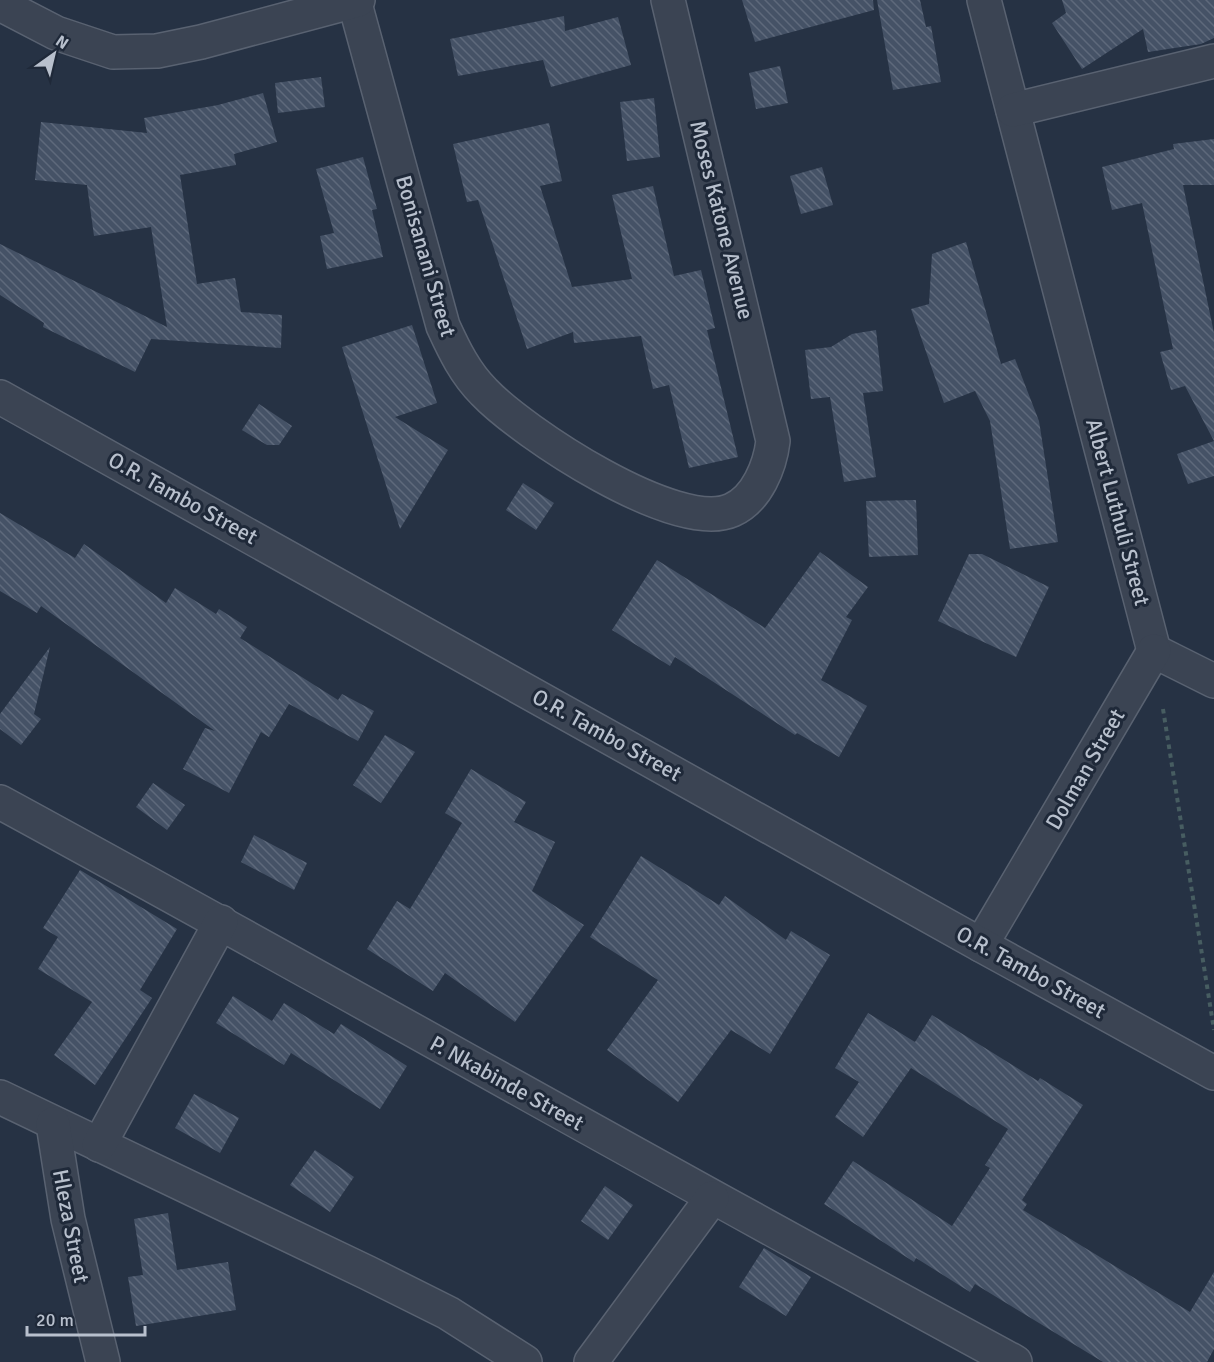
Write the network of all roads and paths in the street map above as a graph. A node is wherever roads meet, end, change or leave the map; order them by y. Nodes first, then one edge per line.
1 (356, 0) edge
2 (668, 0) edge
3 (984, 0) edge
4 (0, 4) edge
5 (1214, 61) edge
6 (1012, 110) junction
7 (0, 397) edge
8 (773, 441) joint
9 (1154, 651) junction
10 (1214, 681) edge
11 (0, 802) edge
12 (221, 922) junction
13 (981, 945) junction
14 (1214, 1031) edge
15 (1214, 1072) edge
16 (0, 1097) edge
17 (53, 1124) junction
18 (99, 1145) junction
19 (712, 1198) junction
20 (103, 1362) edge
21 (525, 1362) edge
22 (591, 1362) edge
23 (1015, 1362) edge

1 - 4 street
1 - 8 street, Bonisanani Street
2 - 8 street, Moses Katone Avenue
3 - 6 street, Albert Luthuli Street
5 - 6 street
6 - 9 street, Albert Luthuli Street
7 - 13 street, O.R. Tambo Street
9 - 10 street
9 - 13 street, Dolman Street
9 - 14 path
11 - 12 street, P. Nkabinde Street
12 - 18 street
12 - 19 street, P. Nkabinde Street
13 - 15 street, O.R. Tambo Street
16 - 17 street
17 - 18 street
17 - 20 street, Hleza Street
18 - 21 street
19 - 22 street
19 - 23 street, P. Nkabinde Street

